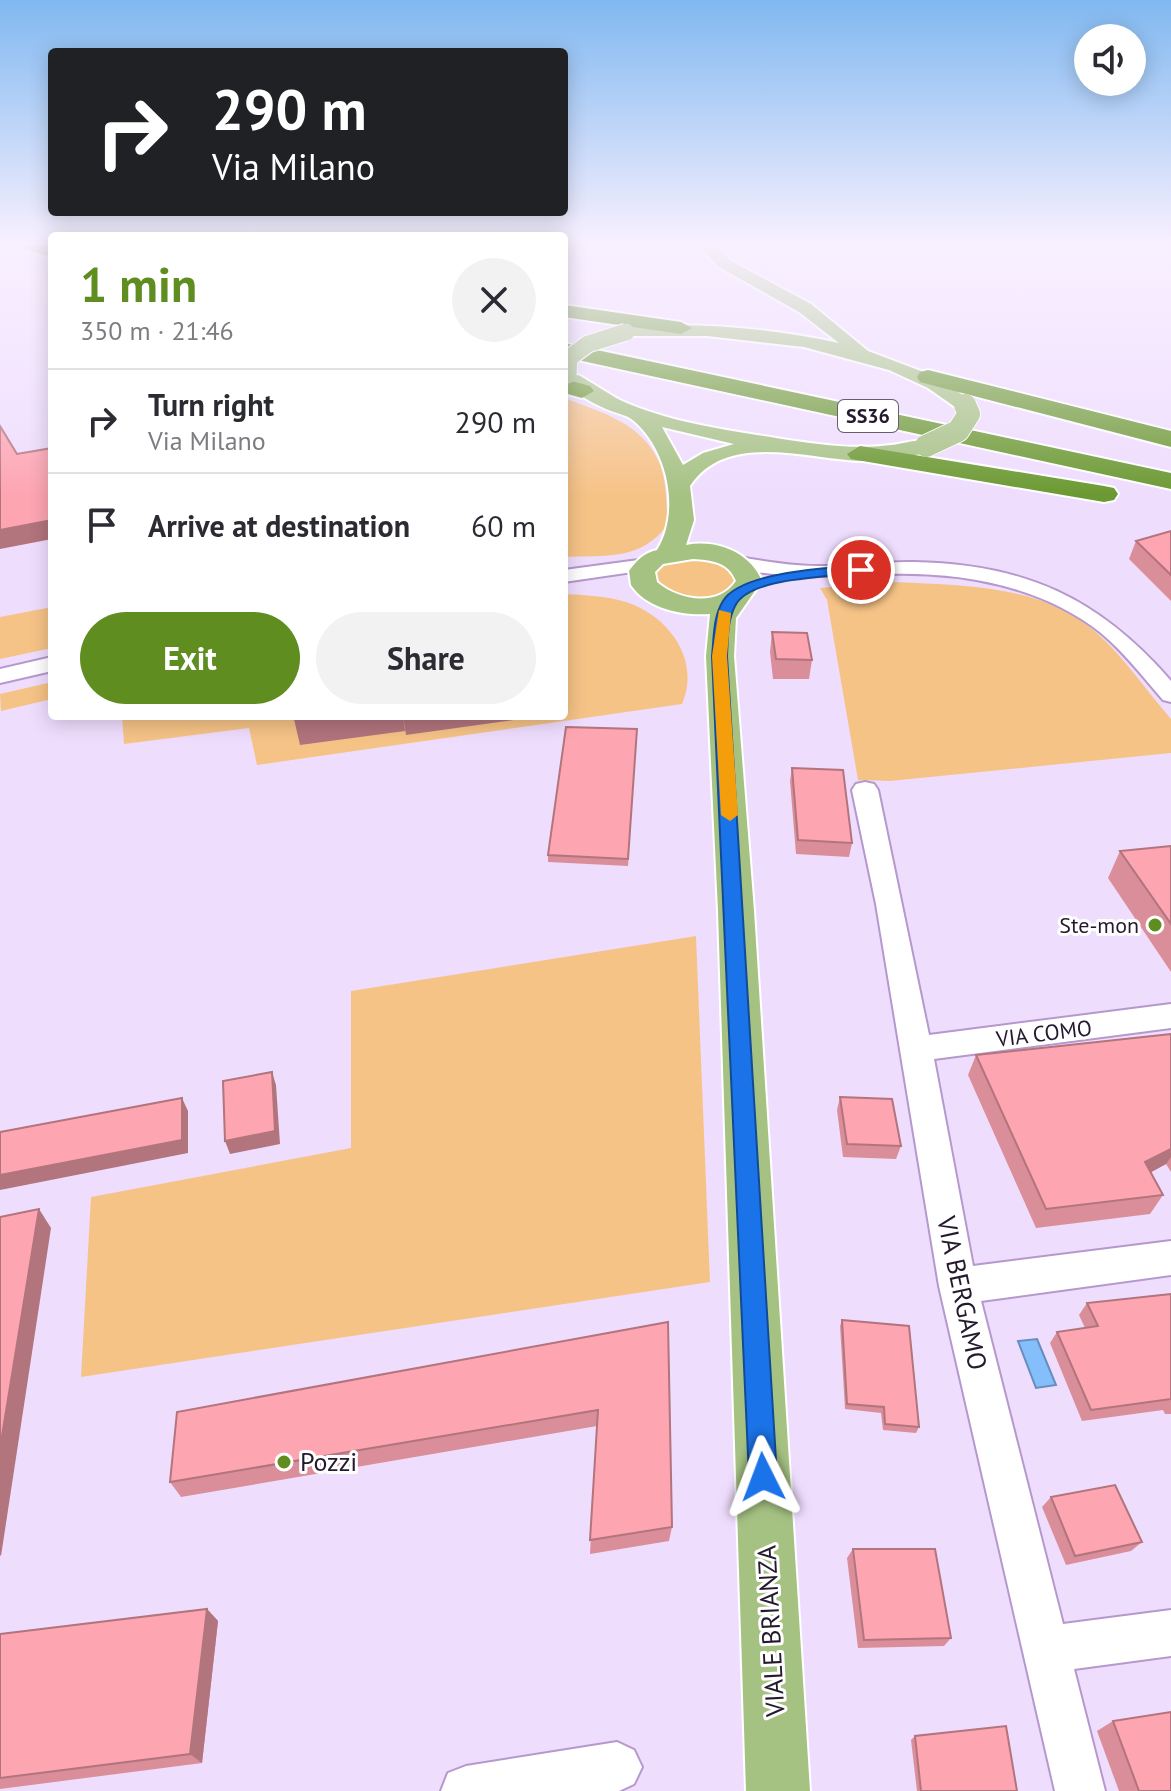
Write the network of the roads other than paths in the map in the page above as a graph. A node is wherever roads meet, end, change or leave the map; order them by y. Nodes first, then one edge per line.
1 (673, 329) edge
2 (688, 329) edge
3 (785, 329) edge
4 (833, 329) edge
5 (740, 333) junction
6 (568, 335) edge
7 (568, 351) edge
8 (872, 358) junction
9 (568, 363) edge
10 (928, 377) junction
11 (572, 384) edge
12 (638, 413) junction
13 (1171, 439) edge
14 (781, 446) junction
15 (860, 454) junction
16 (1171, 460) edge
17 (1171, 481) edge
18 (677, 488) junction
19 (1171, 505) edge
20 (684, 518) junction
21 (657, 559) junction
22 (729, 559) junction
23 (807, 573) junction
24 (570, 576) edge
25 (738, 595) junction
26 (658, 596) junction
27 (720, 656) junction
28 (48, 665) edge
29 (0, 676) edge
30 (1171, 695) edge
31 (865, 790) dead end
32 (1171, 1016) edge
33 (916, 1049) junction
34 (1171, 1258) edge
35 (958, 1286) junction
36 (1171, 1633) edge
37 (1045, 1650) junction
38 (617, 1767) dead end
39 (466, 1791) edge
40 (778, 1791) edge
41 (1080, 1791) edge

1 - 9 main road, bridge
2 - 5 main road
3 - 5 main road
4 - 8 main road
5 - 8 main road
6 - 16 highway, SS36
7 - 17 highway, SS36
8 - 10 main road
10 - 13 highway
10 - 15 main road, bridge
11 - 12 main road
12 - 14 main road
12 - 18 main road
14 - 15 main road
14 - 18 main road
15 - 19 highway
18 - 20 main road
20 - 21 main road
20 - 22 main road
21 - 22 main road
21 - 24 street
21 - 26 main road
22 - 23 street
22 - 25 main road
23 - 25 street
23 - 30 street
24 - 26 street
25 - 26 main road
25 - 27 main road, VIALE BRIANZA
26 - 27 main road
27 - 40 main road, VIALE BRIANZA
28 - 29 street
31 - 33 street, VIA BERGAMO
32 - 33 street, VIA COMO
33 - 35 street, VIA BERGAMO
34 - 35 street
35 - 37 street, VIA BERGAMO
36 - 37 street
37 - 41 street, VIA BERGAMO
38 - 39 street

